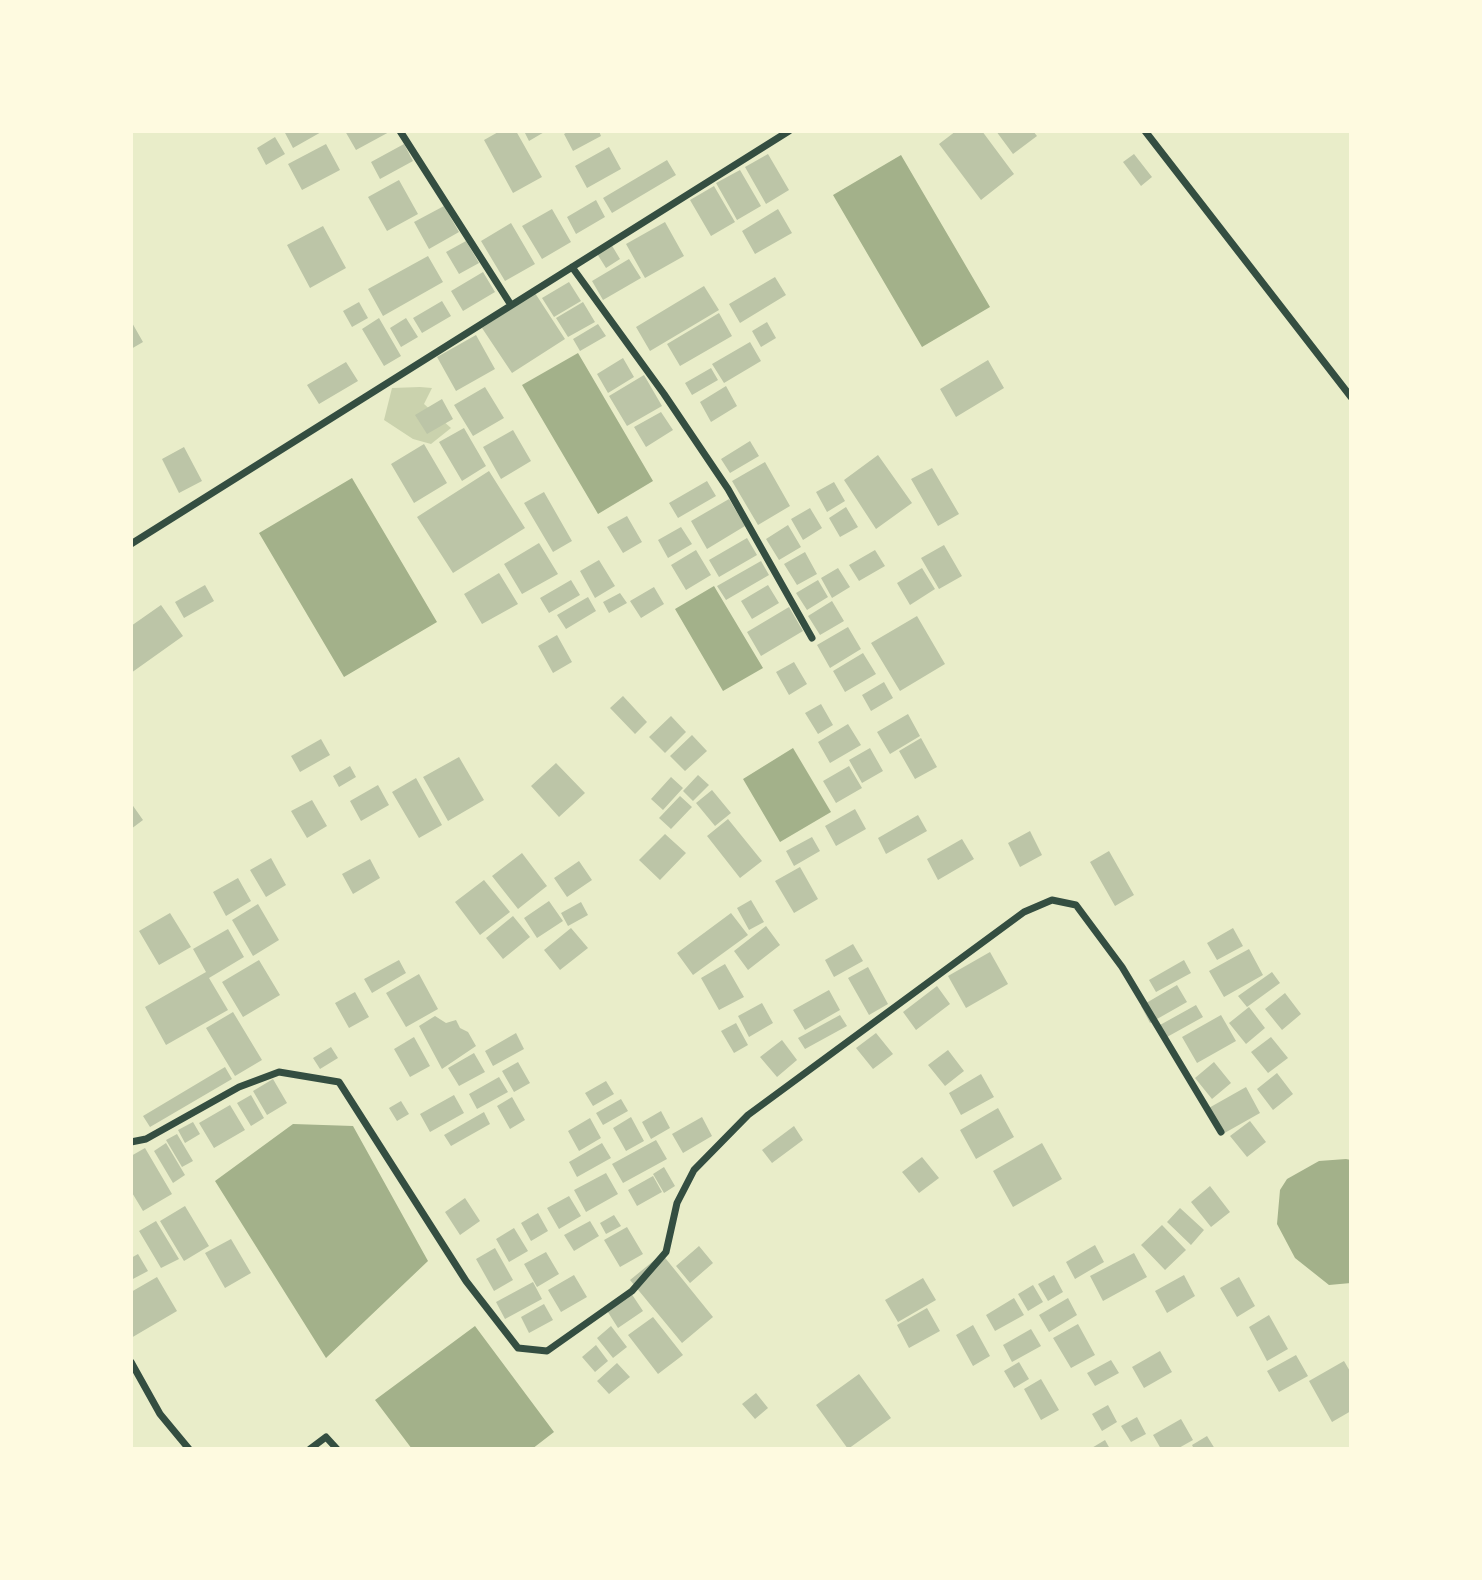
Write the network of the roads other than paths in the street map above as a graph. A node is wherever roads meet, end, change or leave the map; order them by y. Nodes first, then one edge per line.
1 (400, 131) edge
2 (789, 131) edge
3 (1146, 131) edge
4 (572, 267) junction
5 (511, 306) junction
6 (1351, 397) edge
7 (131, 544) edge
8 (813, 638) dead end
9 (1221, 1132) dead end
10 (131, 1142) edge
11 (131, 1362) edge
12 (189, 1449) edge
13 (310, 1449) edge
14 (338, 1449) edge

1 - 5 street
2 - 4 street
3 - 6 street
4 - 5 street
4 - 8 street
5 - 7 street
9 - 10 street
11 - 12 street
13 - 14 street

